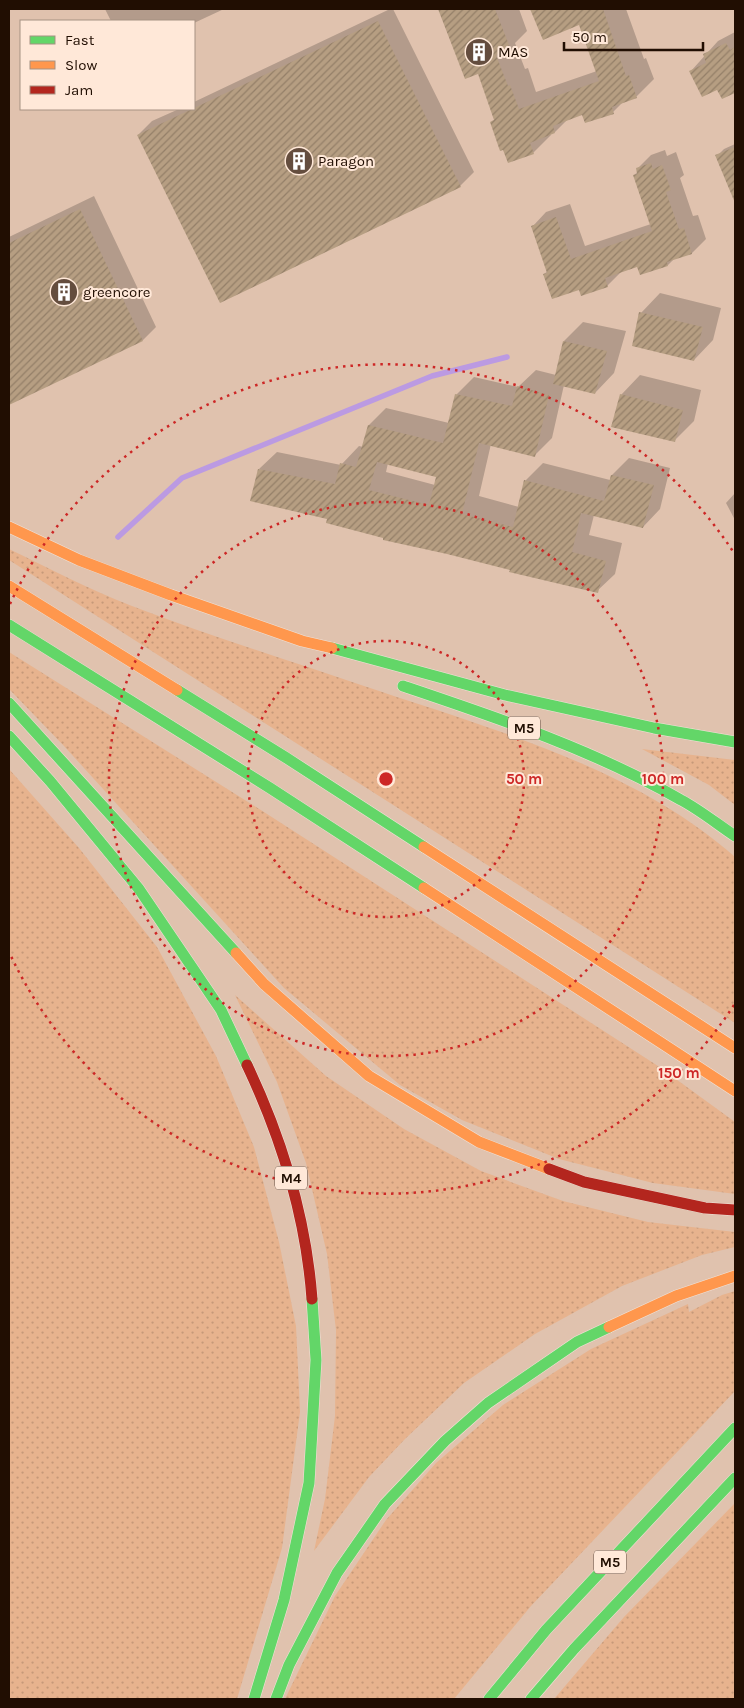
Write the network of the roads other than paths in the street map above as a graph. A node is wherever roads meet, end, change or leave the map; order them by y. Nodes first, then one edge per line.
1 (9, 527) edge
2 (9, 586) edge
3 (9, 625) edge
4 (302, 641) junction
5 (332, 660) dead end
6 (393, 683) dead end
7 (9, 703) edge
8 (9, 736) edge
9 (735, 742) edge
10 (735, 836) edge
11 (735, 1048) edge
12 (735, 1091) edge
13 (735, 1210) edge
14 (735, 1276) edge
15 (735, 1428) edge
16 (735, 1478) edge
17 (254, 1699) edge
18 (276, 1699) edge
19 (489, 1699) edge
20 (531, 1699) edge

1 - 4 highway, M5
2 - 11 highway
3 - 12 highway
4 - 5 highway, M5
4 - 9 highway, M5
6 - 10 highway, M5
7 - 13 highway
8 - 17 highway, M4
14 - 18 highway
15 - 19 highway, M5
16 - 20 highway, M5

